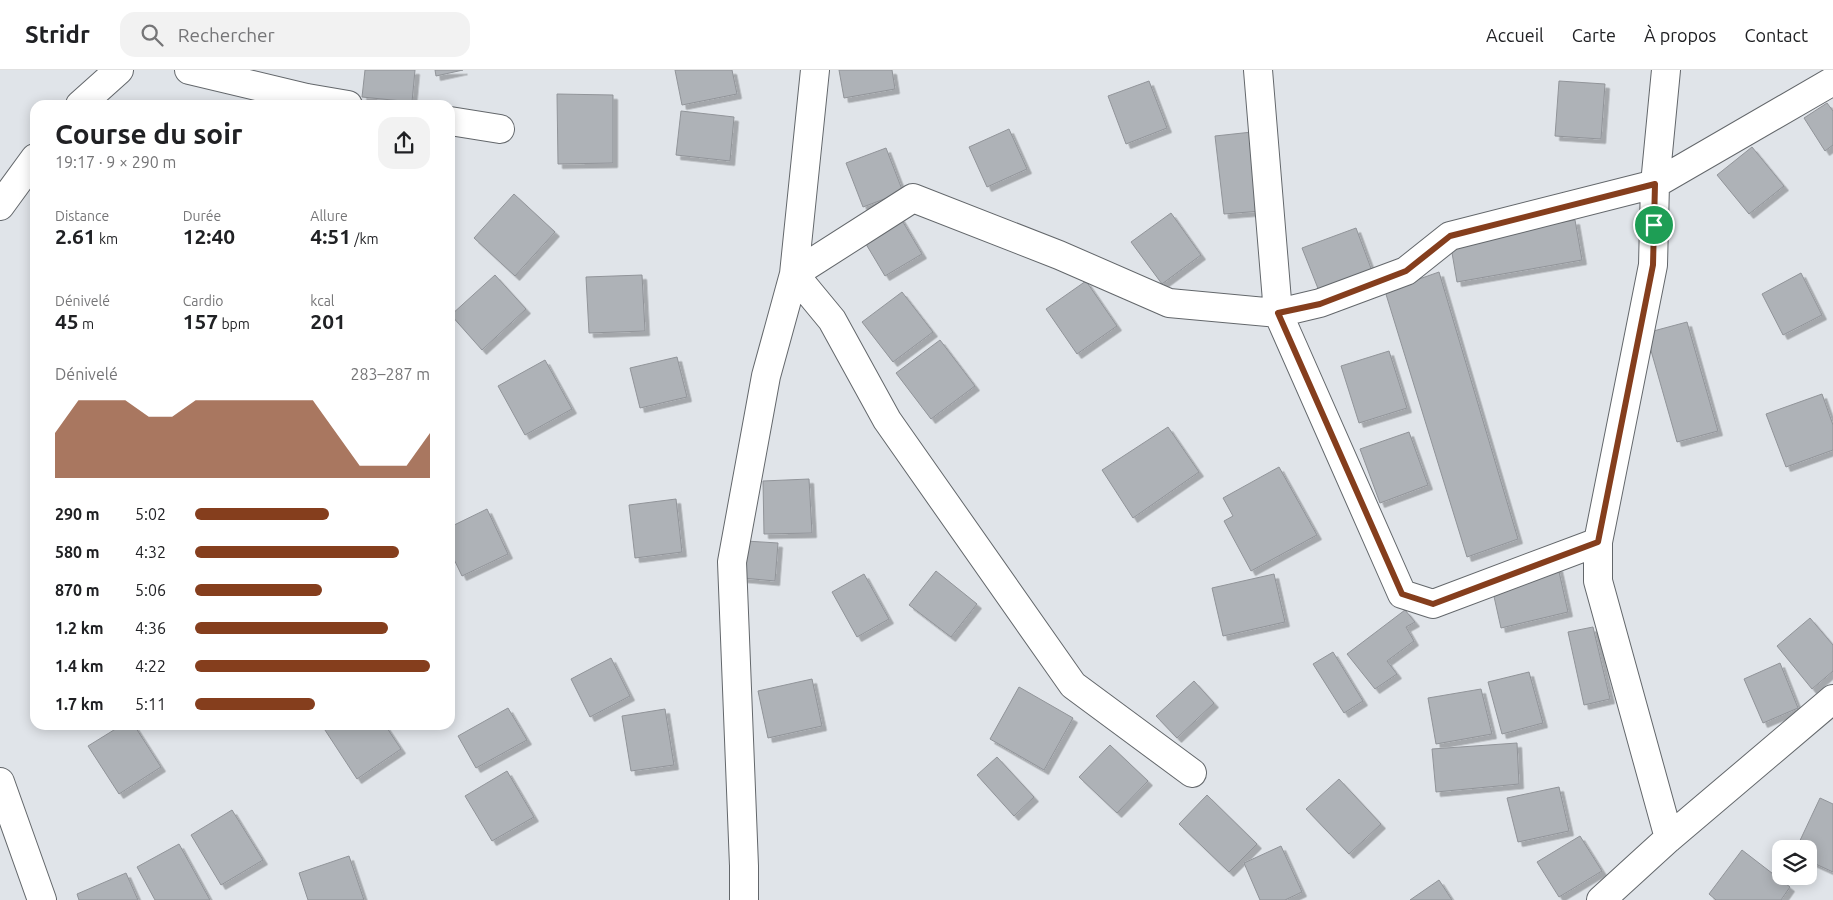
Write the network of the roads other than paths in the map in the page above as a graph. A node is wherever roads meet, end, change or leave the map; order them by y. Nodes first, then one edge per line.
1 (119, 70) edge
2 (189, 70) edge
3 (815, 70) edge
4 (1258, 70) edge
5 (1666, 70) edge
6 (1833, 81) edge
7 (86, 100) edge
8 (319, 100) edge
9 (455, 122) edge
10 (500, 129) dead end
11 (30, 165) edge
12 (1655, 184) junction
13 (0, 206) edge
14 (794, 274) junction
15 (1278, 313) junction
16 (1598, 542) junction
17 (1833, 699) edge
18 (1192, 773) dead end
19 (0, 782) edge
20 (1669, 838) junction
21 (42, 900) edge
22 (744, 900) edge
23 (1601, 900) edge

1 - 7 street
2 - 8 street
3 - 14 street
4 - 15 street
5 - 12 street
6 - 12 street
9 - 10 street
11 - 13 street
12 - 15 street
12 - 16 street
14 - 15 street
14 - 18 street
14 - 22 street
15 - 16 street
16 - 20 street
17 - 20 street
19 - 21 street
20 - 23 street

